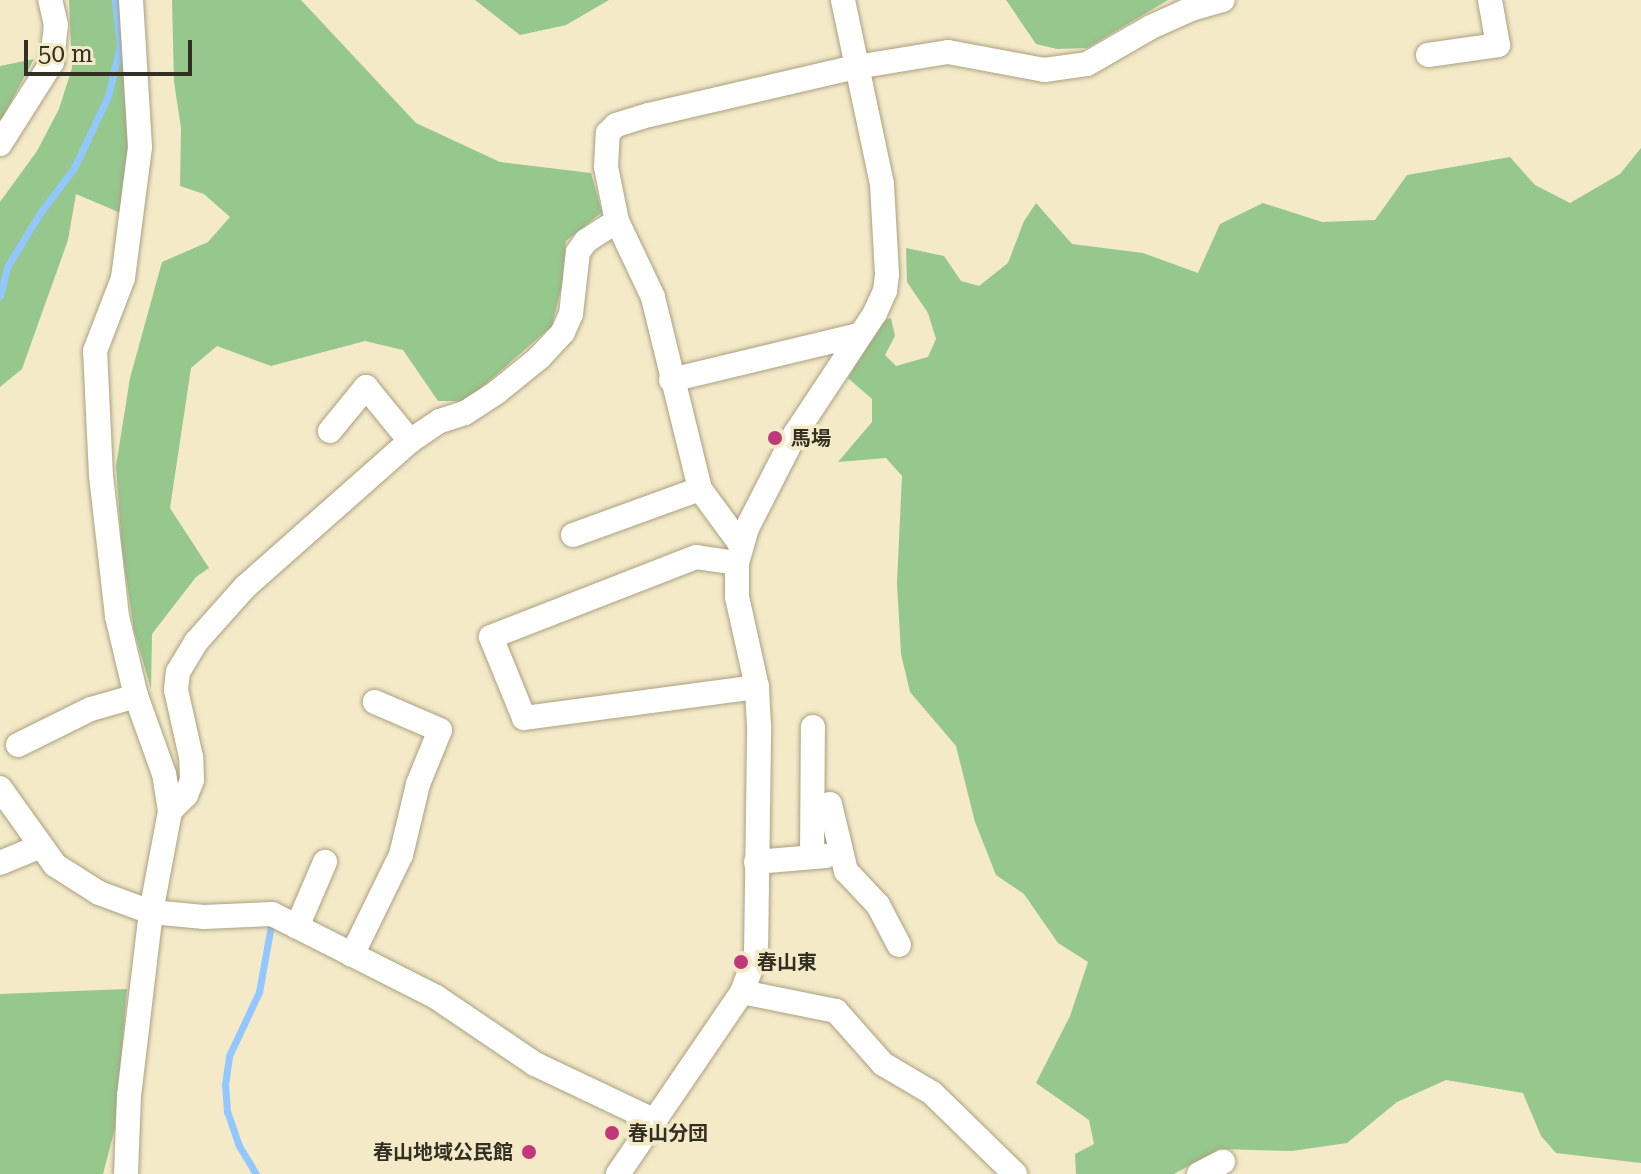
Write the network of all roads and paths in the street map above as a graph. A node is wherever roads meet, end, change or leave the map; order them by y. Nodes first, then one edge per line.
1 (50, 0) edge
2 (131, 0) edge
3 (843, 0) edge
4 (1223, 0) edge
5 (1490, 0) edge
6 (1428, 55) dead end
7 (856, 67) junction
8 (0, 144) edge
9 (617, 221) junction
10 (859, 335) junction
11 (671, 380) junction
12 (330, 431) dead end
13 (410, 441) junction
14 (700, 489) junction
15 (573, 535) dead end
16 (739, 554) junction
17 (757, 687) junction
18 (136, 696) junction
19 (375, 702) dead end
20 (813, 727) dead end
21 (18, 745) dead end
22 (0, 788) edge
23 (830, 804) dead end
24 (170, 811) junction
25 (41, 846) junction
26 (842, 854) junction
27 (812, 857) junction
28 (325, 862) dead end
29 (756, 862) junction
30 (0, 863) edge
31 (151, 912) junction
32 (297, 927) junction
33 (899, 945) dead end
34 (352, 955) junction
35 (742, 992) junction
36 (655, 1121) junction
37 (1223, 1162) dead end
38 (126, 1174) edge
39 (618, 1174) edge
40 (1015, 1174) edge
41 (1199, 1174) edge

1 - 8 street
2 - 18 street
3 - 7 street
4 - 7 street
5 - 6 street
7 - 9 street
7 - 10 street
9 - 11 street
9 - 13 street
10 - 11 street
10 - 16 street
11 - 14 street
12 - 13 street
13 - 24 street
14 - 15 street
14 - 16 street
16 - 17 street
16 - 17 street
17 - 29 street
18 - 21 street
18 - 24 street
19 - 34 street
20 - 27 street
22 - 25 street
23 - 26 street
24 - 31 street
25 - 30 street
25 - 31 street
26 - 27 street
26 - 33 street
27 - 29 street
28 - 32 street
29 - 35 street
31 - 32 street
31 - 38 street
32 - 34 street
34 - 36 street
35 - 36 street
35 - 40 street
36 - 39 street
37 - 41 street

